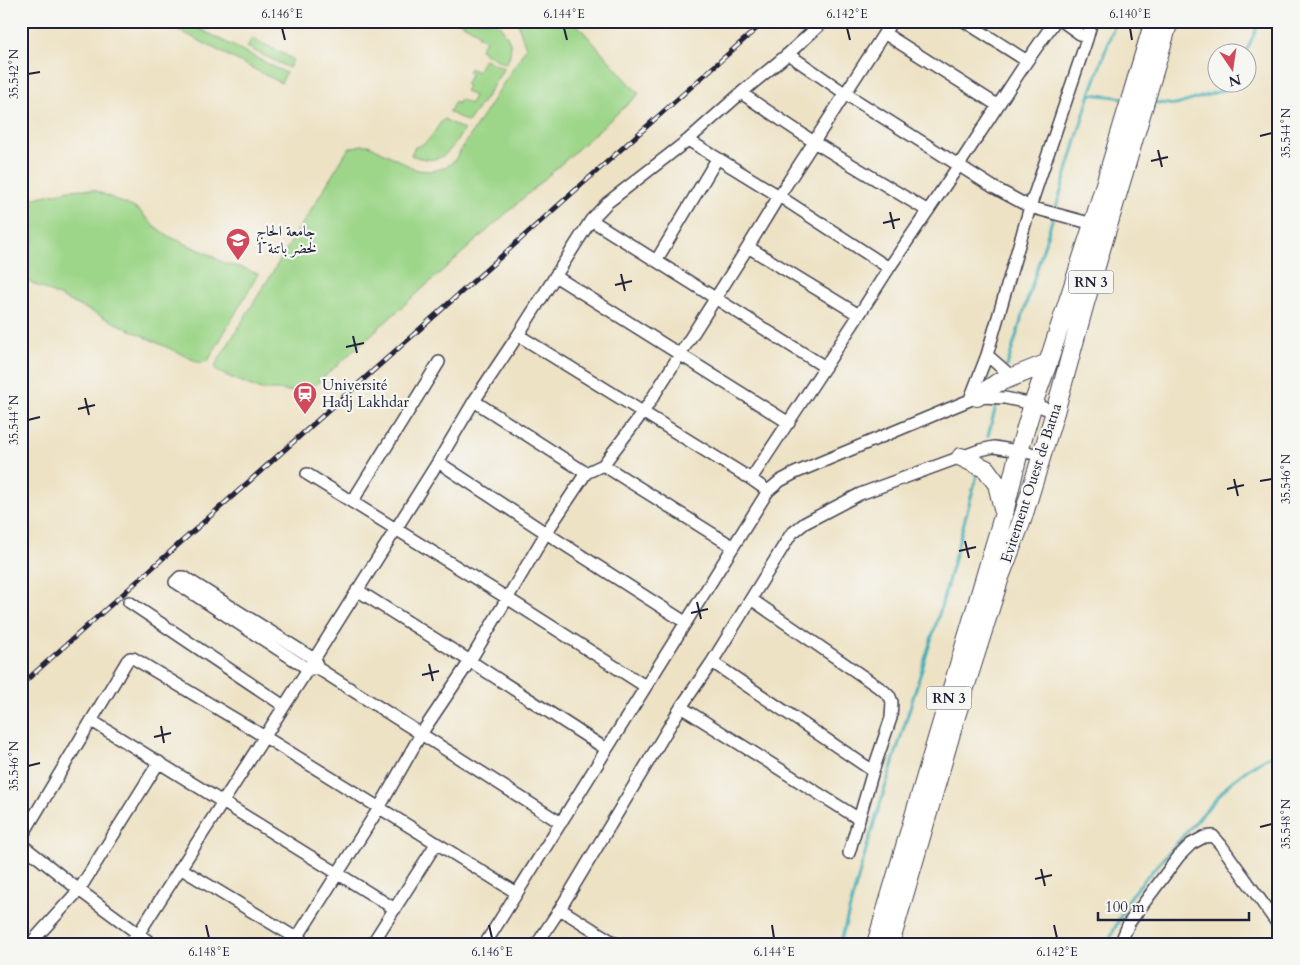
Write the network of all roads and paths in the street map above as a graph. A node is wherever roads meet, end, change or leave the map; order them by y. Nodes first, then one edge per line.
1 (824, 21) edge
2 (892, 21) edge
3 (964, 21) edge
4 (1055, 21) edge
5 (1062, 21) edge
6 (1092, 21) edge
7 (1154, 21) edge
8 (1169, 21) edge
9 (884, 33) junction
10 (1088, 39) junction
11 (788, 54) junction
12 (1027, 60) junction
13 (741, 93) junction
14 (846, 94) junction
15 (1137, 104) junction
16 (997, 105) junction
17 (688, 140) junction
18 (814, 142) junction
19 (717, 159) junction
20 (959, 165) junction
21 (779, 196) junction
22 (1035, 208) junction
23 (928, 211) junction
24 (591, 220) junction
25 (1085, 221) junction
26 (748, 246) junction
27 (656, 261) junction
28 (889, 268) junction
29 (555, 276) junction
30 (716, 298) junction
31 (859, 315) junction
32 (518, 335) junction
33 (680, 354) junction
34 (986, 355) junction
35 (439, 362) dead end
36 (1048, 363) junction
37 (825, 367) junction
38 (1012, 377) junction
39 (974, 398) junction
40 (474, 401) junction
41 (1033, 404) junction
42 (644, 412) junction
43 (1055, 412) junction
44 (789, 423) junction
45 (1019, 450) junction
46 (1042, 455) junction
47 (961, 457) junction
48 (438, 462) junction
49 (603, 465) junction
50 (586, 473) junction
51 (307, 474) dead end
52 (751, 479) junction
53 (768, 491) junction
54 (352, 502) junction
55 (1004, 514) junction
56 (396, 529) junction
57 (546, 533) junction
58 (732, 546) junction
59 (357, 590) junction
60 (508, 598) junction
61 (751, 599) junction
62 (129, 602) dead end
63 (685, 622) junction
64 (470, 661) junction
65 (712, 662) junction
66 (314, 666) junction
67 (645, 686) junction
68 (284, 706) junction
69 (682, 707) junction
70 (92, 721) junction
71 (421, 734) junction
72 (264, 737) junction
73 (606, 749) junction
74 (159, 762) junction
75 (873, 771) junction
76 (223, 802) junction
77 (379, 808) junction
78 (859, 819) junction
79 (561, 823) junction
80 (21, 838) edge
81 (21, 844) edge
82 (436, 844) junction
83 (849, 852) dead end
84 (180, 868) junction
85 (338, 874) junction
86 (79, 890) junction
87 (517, 893) junction
88 (394, 909) junction
89 (560, 909) junction
90 (1279, 926) edge
91 (139, 933) junction
92 (299, 942) edge
93 (30, 944) edge
94 (130, 944) edge
95 (152, 944) edge
96 (372, 944) edge
97 (486, 944) edge
98 (537, 944) edge
99 (616, 944) edge
100 (876, 944) edge
101 (890, 944) edge
102 (1120, 944) edge

1 - 11 street
2 - 9 street
3 - 12 street
4 - 12 street
5 - 10 street
6 - 10 street
7 - 15 highway, Evitement Ouest de Batna / RN 3
8 - 15 highway, Evitement Ouest de Batna / RN 3
9 - 14 street
9 - 16 street
10 - 22 street
11 - 13 street
11 - 14 street
12 - 16 street
13 - 17 street
13 - 18 street
14 - 18 street
14 - 20 street
15 - 25 highway, Evitement Ouest de Batna / RN 3
15 - 43 highway, Evitement Ouest de Batna / RN 3
16 - 20 street
17 - 19 street
17 - 24 street
18 - 21 street
18 - 23 street
19 - 21 street
19 - 27 street
20 - 22 street
20 - 23 street
21 - 26 street
21 - 28 street
22 - 25 street
22 - 34 street
23 - 28 street
24 - 27 street
24 - 29 street
25 - 36 highway, Evitement Ouest de Batna / RN 3
26 - 30 street
26 - 31 street
27 - 30 street
28 - 31 street
29 - 32 street
29 - 33 street
30 - 33 street
30 - 37 street
31 - 37 street
32 - 40 street
32 - 42 street
33 - 42 street
33 - 44 street
34 - 38 street
34 - 39 street
35 - 54 street
36 - 38 highway
36 - 41 highway, Evitement Ouest de Batna / RN 3
37 - 44 street
38 - 39 highway
39 - 41 street
39 - 53 street
40 - 48 street
40 - 50 street
41 - 43 street
41 - 45 highway, Evitement Ouest de Batna / RN 3
42 - 49 street
42 - 52 street
43 - 46 highway, Evitement Ouest de Batna / RN 3
44 - 52 street
45 - 46 street
45 - 47 street
45 - 55 highway, Evitement Ouest de Batna / RN 3
46 - 101 highway, Evitement Ouest de Batna / RN 3
47 - 55 highway
47 - 61 street
48 - 56 street
48 - 57 street
49 - 50 street
49 - 58 street
50 - 57 street
51 - 54 street
52 - 53 street
53 - 58 street
54 - 56 street
55 - 100 highway, Evitement Ouest de Batna / RN 3
56 - 59 street
56 - 60 street
57 - 60 street
57 - 63 street
58 - 63 street
59 - 64 street
59 - 66 street
60 - 64 street
60 - 67 street
61 - 65 street
61 - 75 street
62 - 68 street
63 - 67 street
64 - 71 street
64 - 73 street
65 - 69 street
65 - 75 street
66 - 66 street
66 - 68 street
66 - 71 street
67 - 73 street
68 - 72 street
69 - 78 street
69 - 89 street
70 - 72 street
70 - 74 street
70 - 80 street
71 - 77 street
71 - 79 street
72 - 76 street
72 - 77 street
73 - 79 street
74 - 76 street
74 - 86 street
75 - 78 street
76 - 84 street
76 - 85 street
77 - 82 street
77 - 85 street
78 - 83 street
79 - 87 street
81 - 86 street
82 - 87 street
82 - 88 street
84 - 91 street
84 - 92 street
85 - 88 street
85 - 92 street
86 - 91 street
86 - 93 street
87 - 97 street
88 - 96 street
89 - 98 street
89 - 99 street
90 - 102 street
91 - 94 street
91 - 95 street

